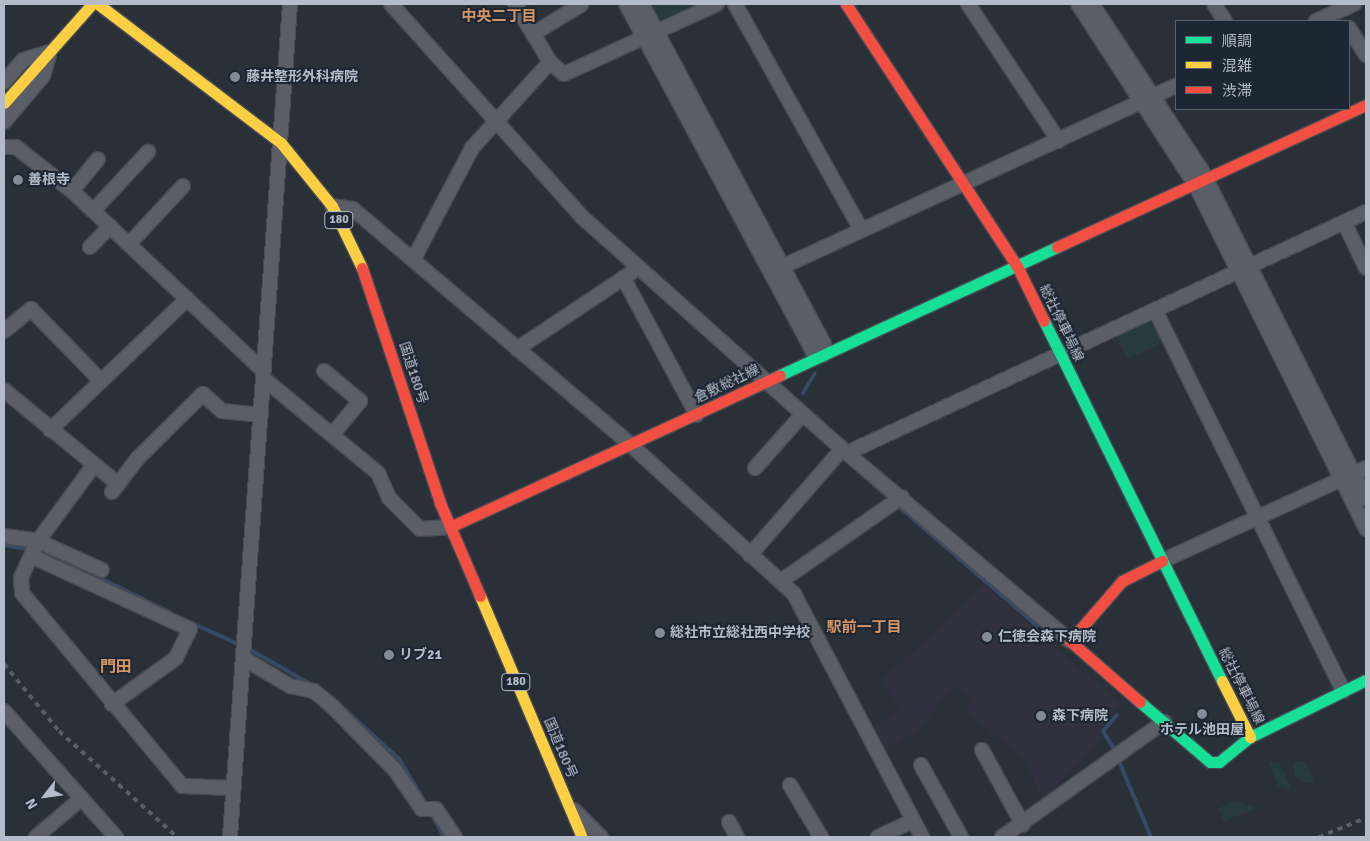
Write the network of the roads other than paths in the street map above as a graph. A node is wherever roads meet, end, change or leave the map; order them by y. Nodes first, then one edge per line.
1 (92, 4) edge
2 (98, 4) edge
3 (290, 4) edge
4 (392, 4) edge
5 (515, 4) edge
6 (582, 4) edge
7 (626, 4) edge
8 (642, 4) edge
9 (717, 4) edge
10 (735, 4) edge
11 (846, 4) edge
12 (968, 4) edge
13 (1078, 4) edge
14 (1092, 4) edge
15 (1214, 4) edge
16 (1353, 4) edge
17 (1338, 12) edge
18 (1224, 20) edge
19 (1318, 20) edge
20 (1350, 30) edge
21 (652, 33) junction
22 (533, 34) junction
23 (50, 51) junction
24 (1366, 55) edge
25 (550, 62) junction
26 (4, 82) edge
27 (1175, 86) edge
28 (1148, 99) junction
29 (4, 103) edge
30 (1366, 105) edge
31 (4, 122) edge
32 (497, 122) junction
33 (1059, 141) junction
34 (281, 143) junction
35 (4, 147) edge
36 (148, 152) dead end
37 (98, 159) dead end
38 (1201, 181) junction
39 (964, 184) junction
40 (183, 186) dead end
41 (72, 190) junction
42 (332, 206) junction
43 (93, 211) junction
44 (1366, 212) edge
45 (1344, 222) junction
46 (110, 226) junction
47 (861, 229) junction
48 (128, 244) junction
49 (90, 247) dead end
50 (412, 260) junction
51 (784, 266) junction
52 (1017, 266) junction
53 (637, 268) junction
54 (1245, 268) junction
55 (1366, 268) edge
56 (624, 279) junction
57 (187, 299) junction
58 (1155, 310) junction
59 (4, 331) edge
60 (517, 349) junction
61 (1059, 352) junction
62 (823, 355) junction
63 (324, 370) dead end
64 (264, 375) junction
65 (767, 381) junction
66 (101, 382) junction
67 (4, 390) edge
68 (804, 414) junction
69 (261, 415) junction
70 (698, 415) junction
71 (50, 430) junction
72 (332, 435) junction
73 (631, 445) junction
74 (846, 450) junction
75 (94, 465) junction
76 (755, 468) dead end
77 (1354, 474) edge
78 (1366, 499) edge
79 (897, 502) junction
80 (1256, 519) junction
81 (450, 527) junction
82 (1366, 529) edge
83 (4, 536) edge
84 (34, 549) junction
85 (750, 555) junction
86 (1162, 561) junction
87 (102, 570) dead end
88 (781, 581) junction
89 (1070, 641) junction
90 (244, 650) junction
91 (1366, 680) edge
92 (1343, 692) junction
93 (112, 704) junction
94 (4, 711) edge
95 (1164, 722) junction
96 (1250, 738) junction
97 (982, 750) dead end
98 (921, 765) dead end
99 (790, 785) dead end
100 (234, 788) junction
101 (82, 798) junction
102 (568, 805) junction
103 (913, 820) junction
104 (729, 822) dead end
105 (1023, 825) junction
106 (36, 837) edge
107 (116, 837) edge
108 (230, 837) edge
109 (455, 837) edge
110 (582, 837) edge
111 (601, 837) edge
112 (737, 837) edge
113 (821, 837) edge
114 (878, 837) edge
115 (922, 837) edge
116 (961, 837) edge
117 (1002, 837) edge

1 - 23 main road
2 - 34 main road, 国道180号 / 180
3 - 34 street
4 - 32 street
5 - 22 street
6 - 22 street
7 - 21 street
8 - 21 street
9 - 21 street
10 - 47 street
11 - 39 main road, 総社停車場線
12 - 33 street
13 - 28 street
14 - 28 street
15 - 18 street
16 - 17 street
17 - 19 street
20 - 24 street
21 - 25 street
21 - 51 street
21 - 62 street
22 - 25 street
23 - 26 street
23 - 29 main road
23 - 31 street
25 - 32 street
27 - 28 street
28 - 33 street
28 - 38 street
30 - 38 main road
32 - 50 street
32 - 53 street
33 - 39 street
34 - 42 main road, 国道180号 / 180
34 - 64 street
35 - 41 street
36 - 43 street
37 - 41 street
38 - 52 main road
38 - 54 street
39 - 47 street
39 - 52 main road, 総社停車場線
40 - 48 street
41 - 43 street
42 - 50 street
42 - 81 main road, 国道180号 / 180
43 - 46 street
44 - 45 street
45 - 54 street
45 - 55 street
46 - 48 street
46 - 49 street
47 - 51 street
48 - 57 street
50 - 60 street
51 - 62 street
52 - 61 main road, 総社停車場線
52 - 62 main road, 倉敷総社線
53 - 56 street
53 - 65 street
54 - 58 street
54 - 77 street
56 - 60 street
56 - 70 street
57 - 64 street
57 - 66 street
58 - 61 street
58 - 80 street
59 - 66 street
60 - 73 street
61 - 74 street
61 - 86 main road, 総社停車場線
62 - 65 main road, 倉敷総社線
63 - 72 street
64 - 69 street
64 - 72 street
65 - 68 street
65 - 70 main road, 倉敷総社線
66 - 71 street
67 - 71 street
68 - 74 street
68 - 76 street
69 - 75 street
69 - 90 street
70 - 73 main road, 倉敷総社線
71 - 75 street
72 - 81 street
73 - 81 main road, 倉敷総社線
73 - 85 street
74 - 79 street
74 - 85 street
75 - 84 street
77 - 78 street
77 - 80 street
77 - 82 street
79 - 88 street
79 - 89 street
80 - 86 street
80 - 92 street
81 - 102 main road, 国道180号 / 180
83 - 84 street
84 - 87 street
84 - 93 street
84 - 93 street
85 - 88 street
86 - 89 main road
86 - 96 main road, 総社停車場線
88 - 103 street
89 - 95 main road
90 - 100 street
90 - 109 street
91 - 92 main road
92 - 96 main road
93 - 100 street
94 - 101 street
95 - 96 main road
95 - 105 street
97 - 105 street
98 - 116 street
99 - 113 street
100 - 108 street
101 - 106 street
101 - 107 street
102 - 110 main road, 国道180号 / 180
102 - 111 street
103 - 114 street
103 - 115 street
104 - 112 street
105 - 117 street

